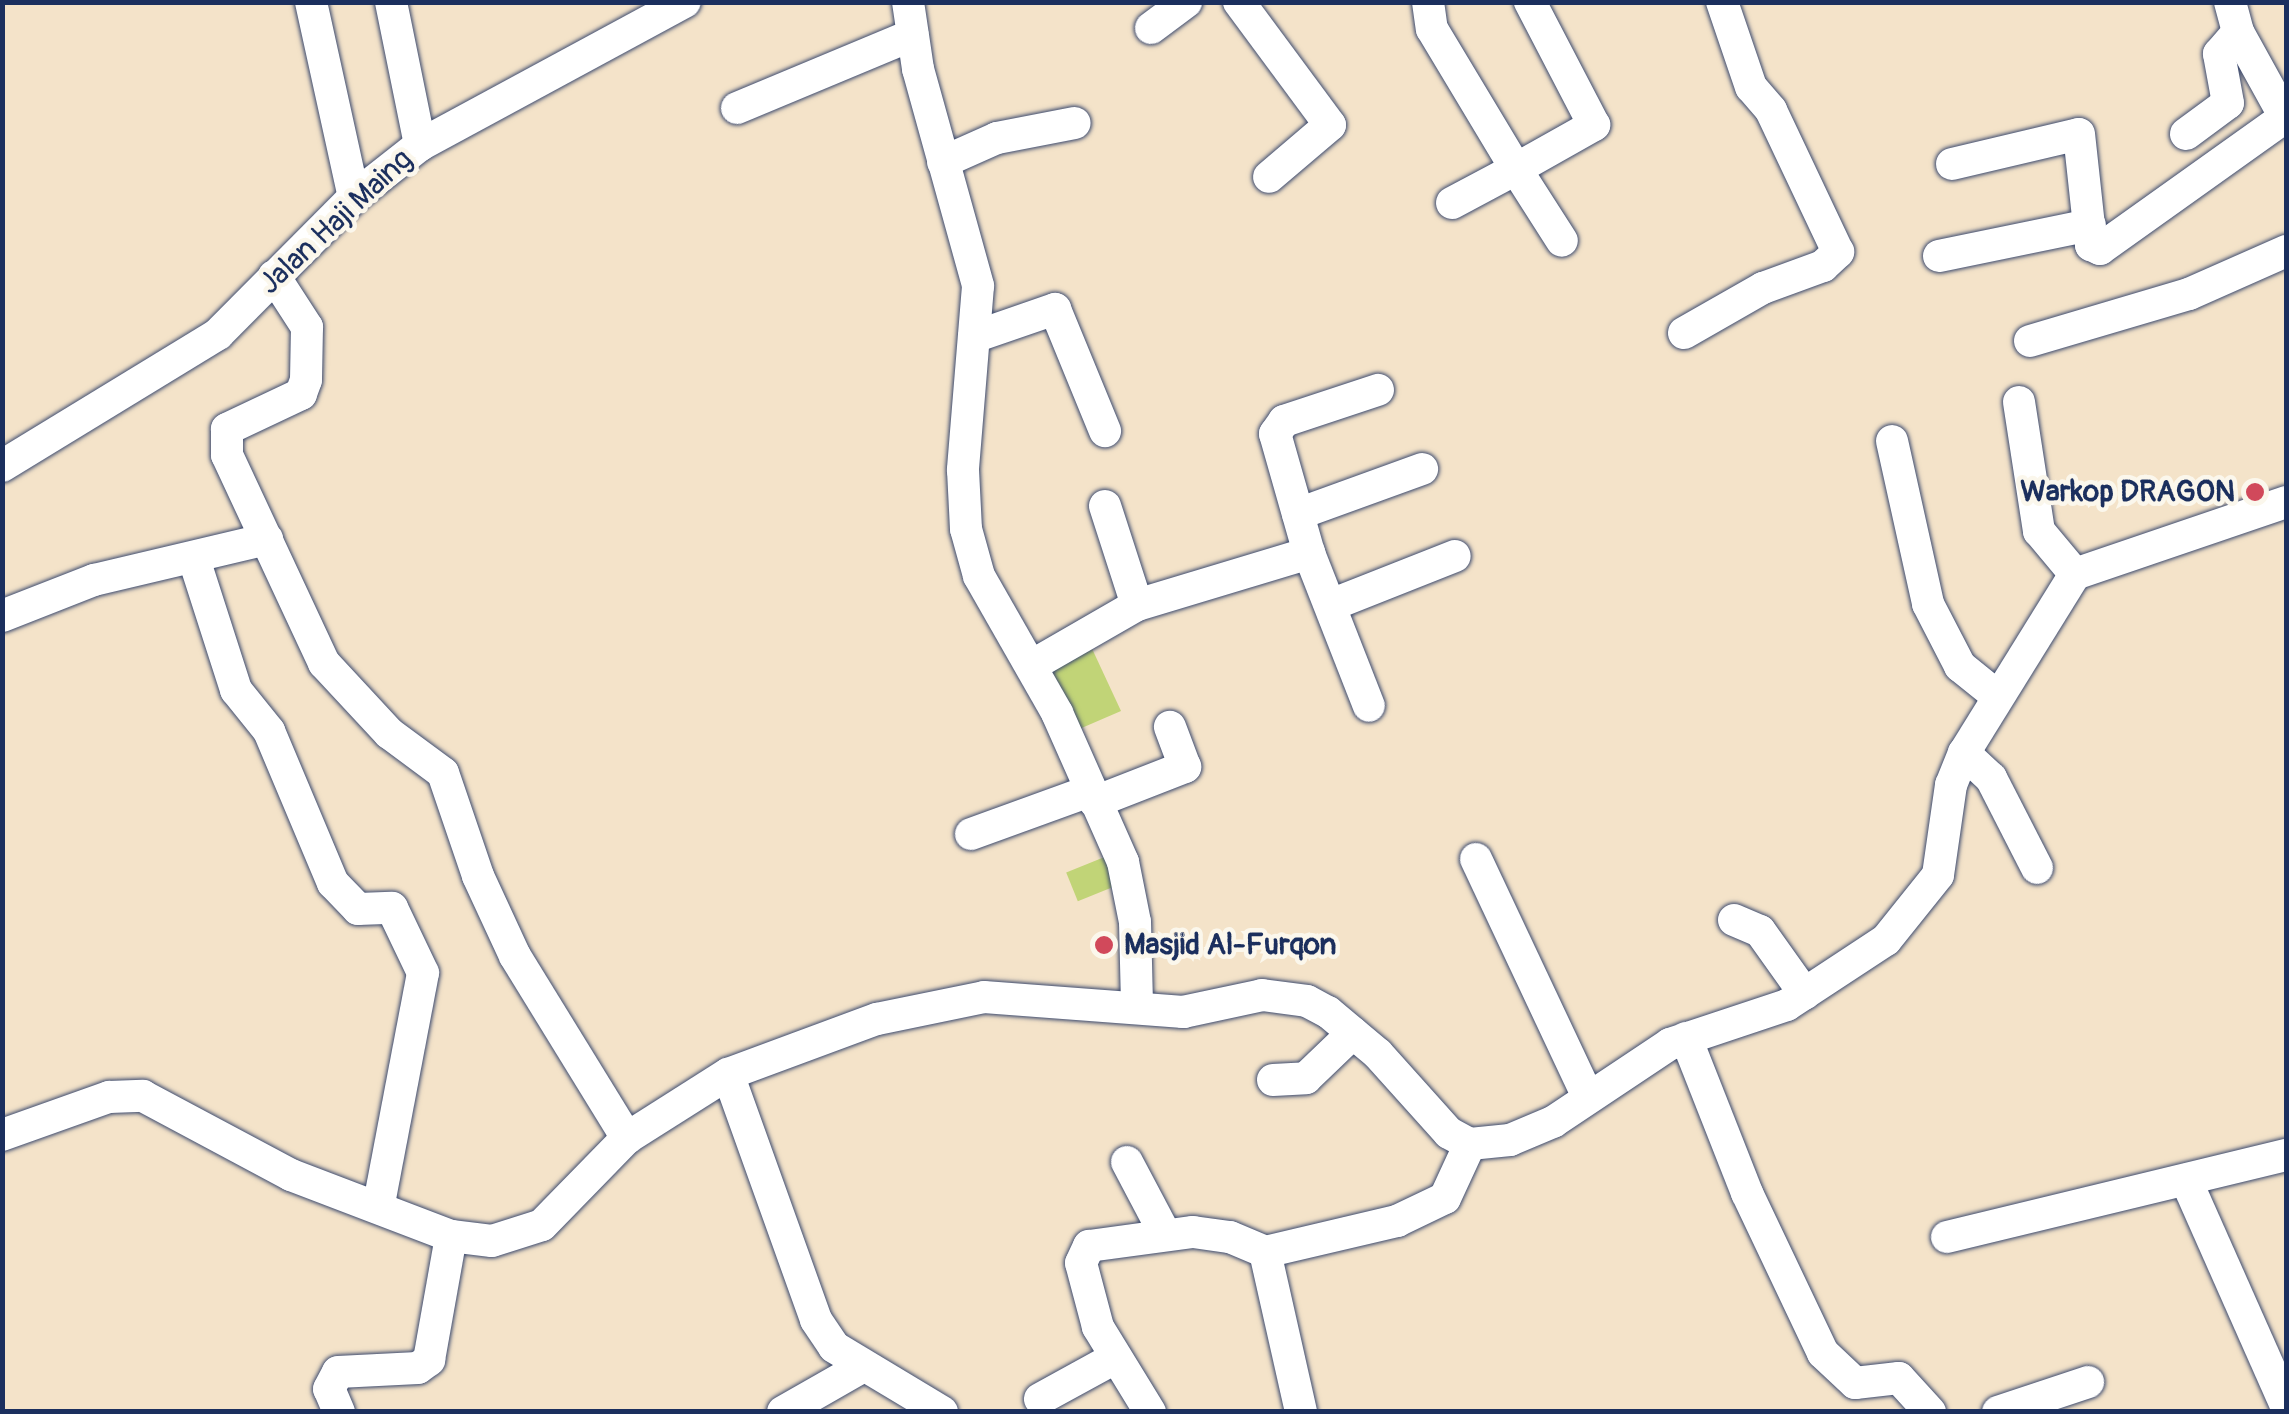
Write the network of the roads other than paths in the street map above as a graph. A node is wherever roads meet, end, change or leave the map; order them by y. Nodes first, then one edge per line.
1 (311, 2) edge
2 (391, 2) edge
3 (685, 2) edge
4 (1186, 2) edge
5 (1239, 2) edge
6 (1428, 2) edge
7 (1530, 2) edge
8 (1722, 2) edge
9 (2234, 17) edge
10 (910, 19) edge
11 (1151, 28) dead end
12 (737, 108) dead end
13 (2286, 118) edge
14 (1075, 122) dead end
15 (2186, 134) dead end
16 (420, 144) junction
17 (943, 162) junction
18 (1952, 164) dead end
19 (1516, 168) junction
20 (1269, 177) dead end
21 (354, 197) junction
22 (1452, 204) dead end
23 (2090, 225) junction
24 (1562, 241) dead end
25 (2286, 251) edge
26 (1939, 256) dead end
27 (274, 276) junction
28 (1684, 333) dead end
29 (974, 337) junction
30 (2030, 342) dead end
31 (1378, 390) dead end
32 (2019, 402) dead end
33 (1106, 431) dead end
34 (1892, 442) dead end
35 (2, 466) edge
36 (1422, 469) dead end
37 (2286, 502) edge
38 (1105, 506) dead end
39 (1298, 514) junction
40 (268, 539) junction
41 (1309, 553) junction
42 (1454, 556) dead end
43 (194, 559) junction
44 (2076, 574) junction
45 (1138, 605) junction
46 (1331, 606) junction
47 (2, 616) edge
48 (1031, 666) junction
49 (1996, 695) junction
50 (1369, 706) dead end
51 (1170, 727) dead end
52 (1964, 753) junction
53 (1093, 796) junction
54 (971, 834) dead end
55 (1476, 859) dead end
56 (2037, 868) dead end
57 (1734, 920) dead end
58 (1805, 994) junction
59 (1137, 1005) junction
60 (1353, 1033) junction
61 (1686, 1038) junction
62 (728, 1074) junction
63 (1273, 1080) dead end
64 (1588, 1096) junction
65 (2, 1136) edge
66 (627, 1138) junction
67 (1470, 1144) junction
68 (2286, 1155) edge
69 (1127, 1162) dead end
70 (2186, 1180) junction
71 (379, 1204) junction
72 (1165, 1234) junction
73 (451, 1236) junction
74 (1947, 1237) dead end
75 (1265, 1252) junction
76 (1113, 1358) junction
77 (862, 1368) junction
78 (2088, 1382) dead end
79 (1040, 1399) dead end
80 (2052, 1402) edge
81 (2286, 1406) edge
82 (339, 1412) edge
83 (782, 1412) edge
84 (942, 1412) edge
85 (1150, 1412) edge
86 (1301, 1412) edge
87 (1930, 1412) edge
88 (1998, 1412) edge

1 - 21 street
2 - 16 street
3 - 16 street, Jalan Haji Maing
4 - 11 street
5 - 20 street
6 - 19 street
7 - 19 street
8 - 28 street
9 - 13 street
9 - 15 street
10 - 12 street
10 - 17 street
13 - 23 street
14 - 17 street
16 - 21 street, Jalan Haji Maing
17 - 29 street
18 - 23 street
19 - 22 street
19 - 24 street
21 - 27 street, Jalan Haji Maing
23 - 26 street
25 - 30 street
27 - 35 street, Jalan Haji Maing
27 - 40 street
29 - 33 street
29 - 48 street
31 - 39 street
32 - 44 street
34 - 49 street
36 - 39 street
37 - 44 street
38 - 45 street
39 - 41 street
40 - 43 street
40 - 66 street
41 - 45 street
41 - 46 street
42 - 46 street
43 - 47 street
43 - 71 street
44 - 49 street
45 - 48 street
46 - 50 street
48 - 53 street
49 - 52 street
51 - 53 street
52 - 56 street
52 - 58 street
53 - 54 street
53 - 59 street
55 - 64 street
57 - 58 street
58 - 61 street
59 - 60 street
59 - 62 street
60 - 63 street
60 - 67 street
61 - 64 street
61 - 87 street
62 - 66 street
62 - 77 street
64 - 67 street
65 - 71 street
66 - 73 street
67 - 75 street
68 - 70 street
69 - 72 street
70 - 74 street
70 - 81 street
71 - 73 street
72 - 75 street
72 - 76 street
73 - 82 street
75 - 86 street
76 - 79 street
76 - 85 street
77 - 83 street
77 - 84 street
78 - 80 street
80 - 88 street

